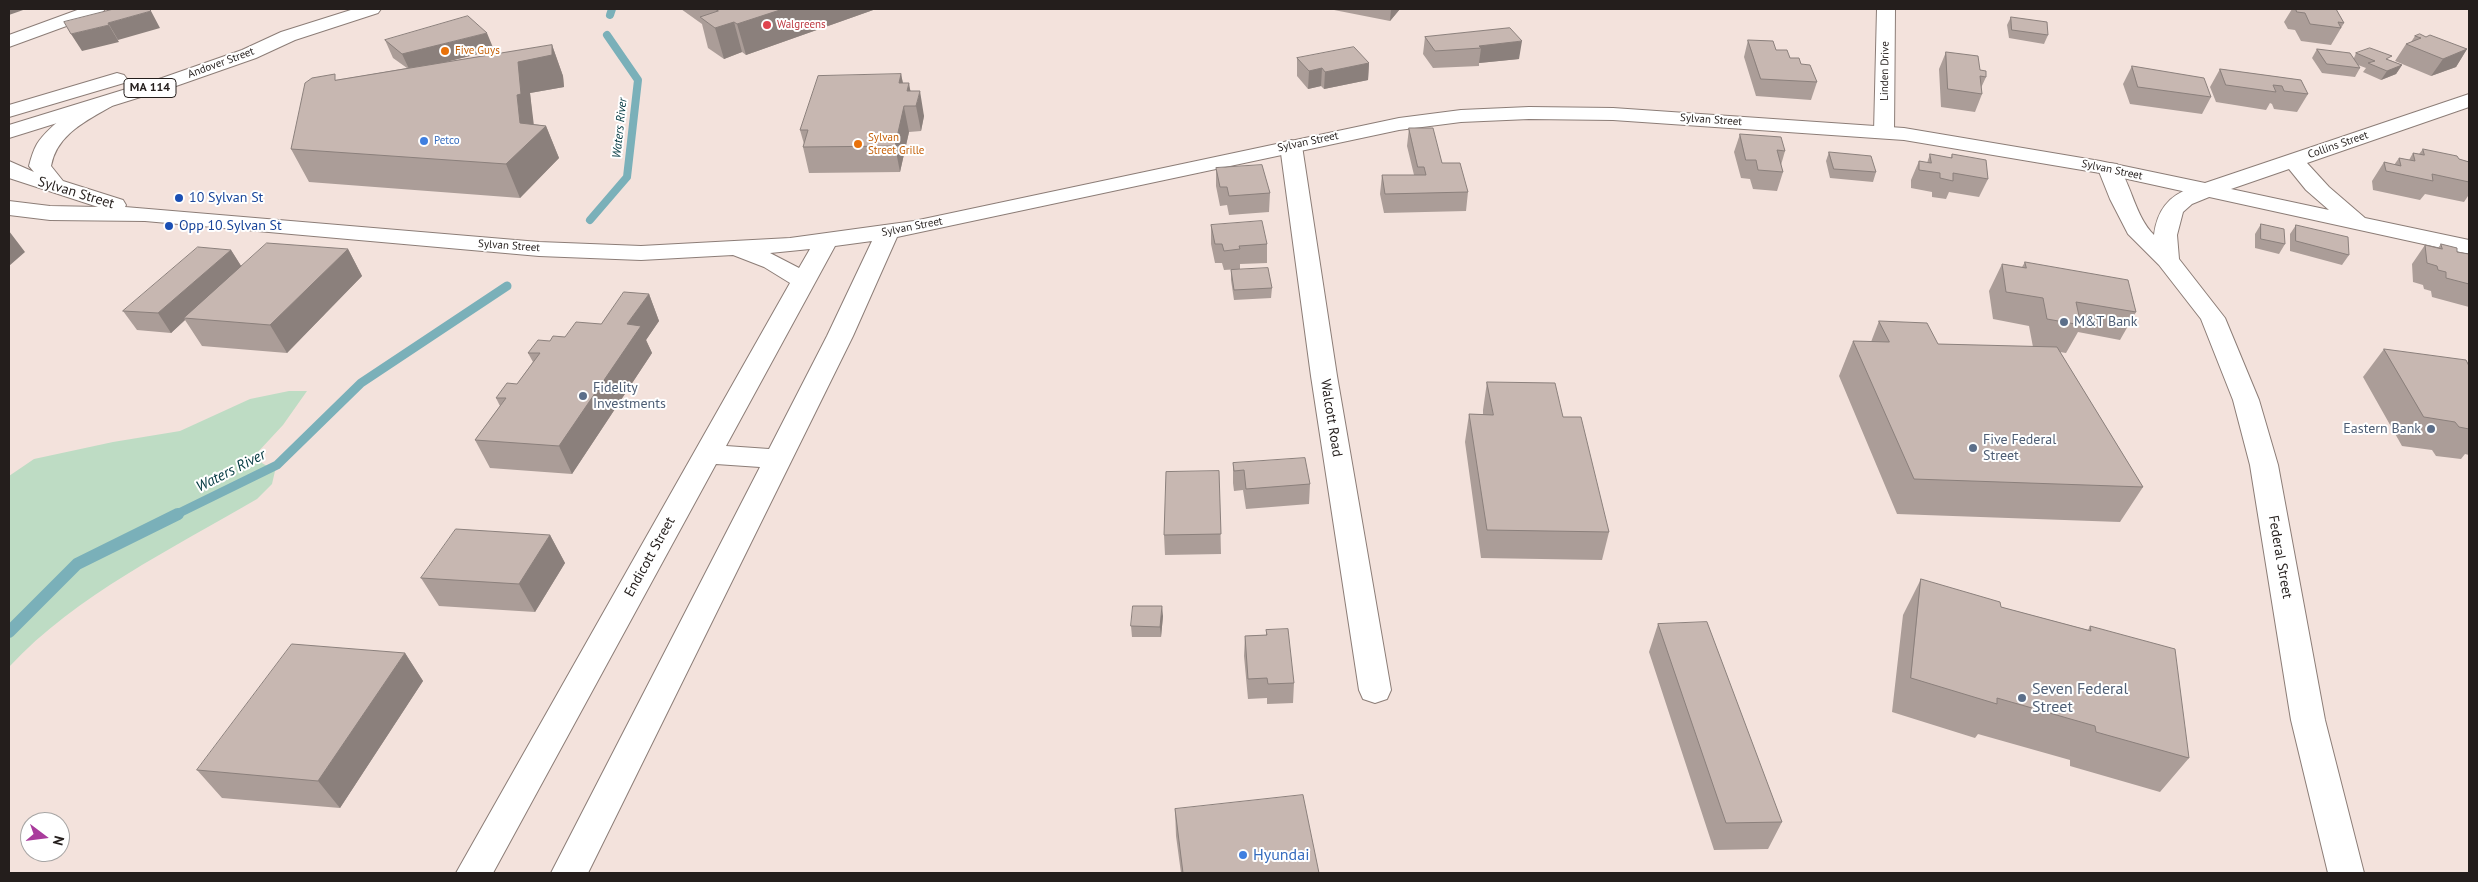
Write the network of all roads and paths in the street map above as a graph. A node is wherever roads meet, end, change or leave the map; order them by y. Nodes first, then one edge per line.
1 (96, 9) edge
2 (372, 9) edge
3 (1886, 9) edge
4 (288, 36) junction
5 (9, 40) edge
6 (2469, 100) edge
7 (105, 102) junction
8 (9, 111) edge
9 (9, 132) edge
10 (1884, 132) junction
11 (1291, 146) junction
12 (2294, 160) junction
13 (9, 167) edge
14 (2110, 169) junction
15 (56, 187) junction
16 (2206, 190) junction
17 (9, 208) edge
18 (50, 213) junction
19 (146, 214) junction
20 (9, 216) edge
21 (2361, 223) junction
22 (887, 233) junction
23 (826, 240) junction
24 (2469, 246) edge
25 (733, 248) junction
26 (2167, 260) junction
27 (804, 281) junction
28 (708, 454) junction
29 (778, 459) junction
30 (1375, 690) dead end
31 (474, 873) edge
32 (569, 873) edge
33 (2346, 873) edge

1 - 5 main road
2 - 4 main road, Andover Street / MA 114
3 - 10 main road, Linden Drive
4 - 7 main road, Andover Street / MA 114
4 - 8 main road, Andover Street / MA 114
6 - 12 main road, Collins Street
7 - 9 main road, Andover Street / MA 114
7 - 15 main road
10 - 11 main road, Sylvan Street
10 - 14 main road, Sylvan Street
11 - 22 main road, Sylvan Street
11 - 30 main road, Walcott Road
12 - 16 main road, Collins Street
12 - 21 main road
13 - 15 main road, Sylvan Street
14 - 16 main road, Sylvan Street
14 - 26 main road, Federal Street
15 - 19 main road, Sylvan Street
16 - 21 main road, Sylvan Street
16 - 26 main road
17 - 18 main road, Sylvan Street
18 - 19 main road, Sylvan Street
18 - 20 main road
19 - 25 main road, Sylvan Street
21 - 24 main road, Sylvan Street
22 - 23 main road, Sylvan Street
22 - 29 main road
23 - 25 main road, Sylvan Street
23 - 27 main road, Endicott Street
25 - 27 main road
26 - 33 main road, Federal Street
27 - 28 main road, Endicott Street
28 - 29 main road
28 - 31 main road, Endicott Street
29 - 32 main road

